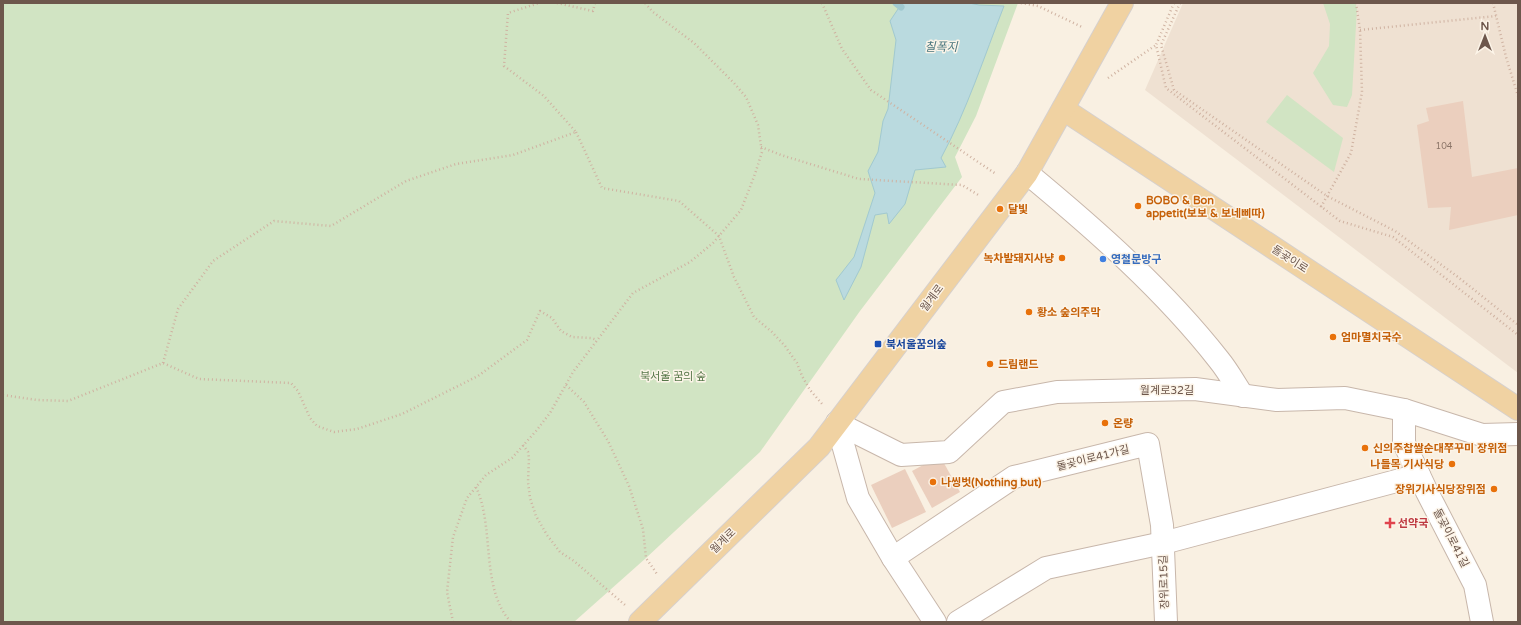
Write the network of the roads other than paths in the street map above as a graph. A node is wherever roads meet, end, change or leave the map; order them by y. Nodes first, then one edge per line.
1 (1122, 3) edge
2 (1063, 109) junction
3 (1022, 180) junction
4 (1243, 396) junction
5 (1518, 409) edge
6 (1404, 410) junction
7 (840, 420) junction
8 (1518, 434) edge
9 (1419, 475) junction
10 (1163, 542) junction
11 (893, 558) junction
12 (640, 621) edge
13 (1164, 621) edge
14 (935, 622) edge
15 (958, 622) edge
16 (1482, 622) edge

1 - 2 main road, 월계로
2 - 3 main road, 월계로
2 - 5 main road, 돌곶이로
3 - 4 street
3 - 7 main road, 월계로
4 - 6 street, 월계로32길
4 - 7 street, 월계로32길
6 - 8 street, 월계로32길
6 - 9 street, 돌곶이로41길
7 - 11 street
7 - 12 main road, 월계로
9 - 10 street
9 - 16 street, 돌곶이로41길
10 - 11 street, 돌곶이로41가길
10 - 13 street, 장위로15길
10 - 15 street
11 - 14 street

